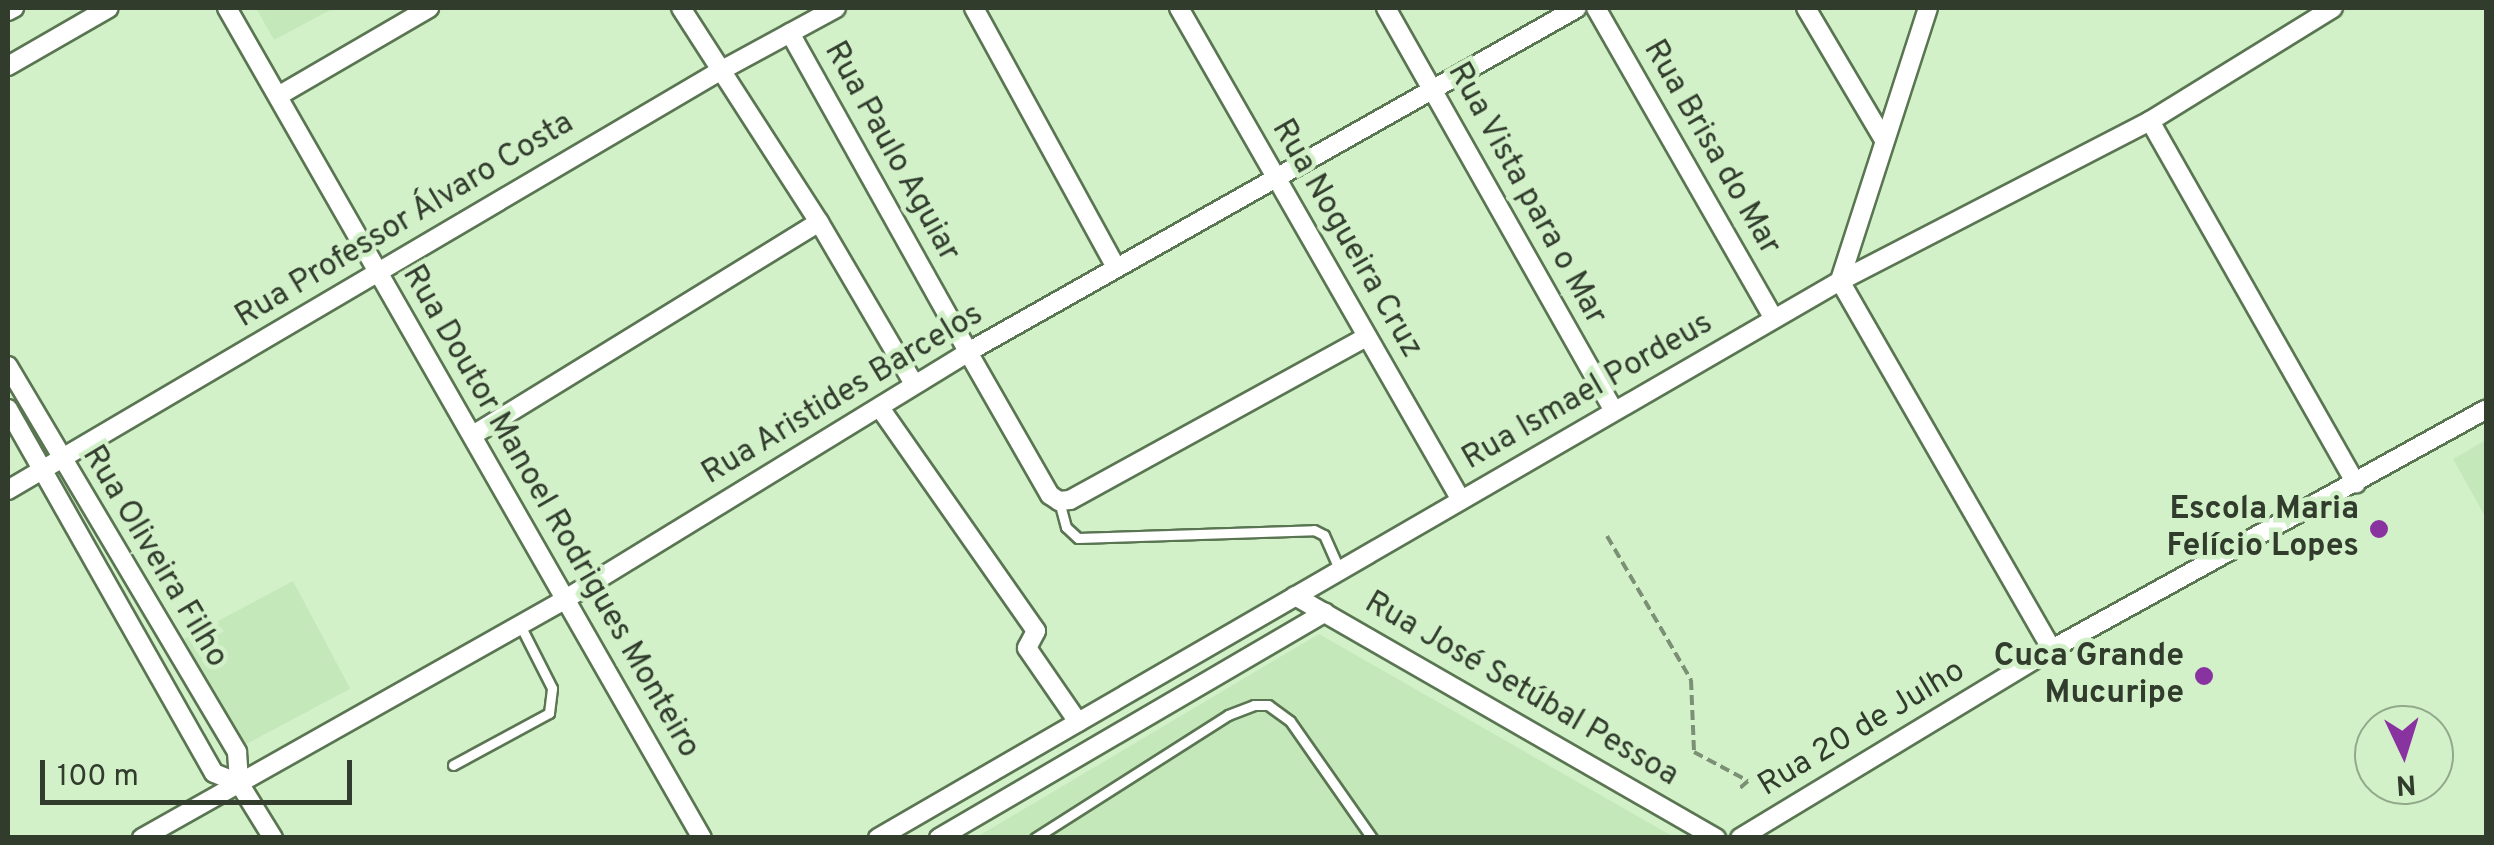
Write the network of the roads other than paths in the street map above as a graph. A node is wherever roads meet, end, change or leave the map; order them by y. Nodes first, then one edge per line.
1 (109, 8) edge
2 (227, 8) edge
3 (430, 8) edge
4 (681, 8) edge
5 (836, 8) edge
6 (974, 8) edge
7 (1179, 8) edge
8 (1386, 8) edge
9 (1577, 8) edge
10 (1596, 8) edge
11 (1806, 8) edge
12 (1928, 8) edge
13 (2334, 8) edge
14 (790, 33) junction
15 (8, 66) edge
16 (720, 71) junction
17 (1433, 89) junction
18 (278, 96) junction
19 (2150, 122) junction
20 (1884, 140) junction
21 (1275, 178) junction
22 (819, 222) junction
23 (1116, 267) junction
24 (378, 270) junction
25 (1840, 280) junction
26 (1774, 319) junction
27 (1368, 337) junction
28 (968, 352) junction
29 (8, 366) edge
30 (914, 384) junction
31 (8, 408) edge
32 (880, 408) junction
33 (2486, 409) edge
34 (1614, 411) junction
35 (472, 435) junction
36 (53, 465) junction
37 (2356, 484) junction
38 (8, 490) edge
39 (1461, 500) junction
40 (1059, 501) junction
41 (1340, 569) junction
42 (1296, 596) junction
43 (564, 600) junction
44 (1325, 612) junction
45 (520, 624) junction
46 (2052, 649) junction
47 (1078, 722) junction
48 (453, 764) dead end
49 (238, 783) junction
50 (142, 838) edge
51 (273, 838) edge
52 (702, 838) edge
53 (878, 838) edge
54 (939, 838) edge
55 (1035, 838) edge
56 (1372, 838) edge
57 (1716, 838) edge
58 (1740, 838) edge

1 - 15 street
2 - 18 street, Rua Doutor Manoel Rodrigues Monteiro
3 - 18 street
4 - 16 street
5 - 14 street, Rua Professor Álvaro Costa
6 - 23 street
7 - 21 street, Rua Nogueira Cruz
8 - 17 street, Rua Vista para o Mar
9 - 17 street, Rua Aristides Barcelos
10 - 26 street, Rua Brisa do Mar
11 - 20 street
12 - 20 street
13 - 19 street, Rua Ismael Pordeus
14 - 16 street, Rua Professor Álvaro Costa
14 - 28 street, Rua Paulo Aguiar
16 - 22 street
16 - 24 street, Rua Professor Álvaro Costa
17 - 21 street, Rua Aristides Barcelos
17 - 34 street, Rua Vista para o Mar
18 - 24 street, Rua Doutor Manoel Rodrigues Monteiro
19 - 25 street, Rua Ismael Pordeus
19 - 37 street
20 - 25 street
21 - 23 street, Rua Aristides Barcelos
21 - 27 street, Rua Nogueira Cruz
22 - 30 street
22 - 35 street
23 - 28 street, Rua Aristides Barcelos
24 - 35 street, Rua Doutor Manoel Rodrigues Monteiro
24 - 36 street, Rua Professor Álvaro Costa
25 - 26 street, Rua Ismael Pordeus
25 - 46 street
26 - 34 street, Rua Ismael Pordeus
27 - 39 street, Rua Nogueira Cruz
27 - 40 street
28 - 30 street, Rua Aristides Barcelos
28 - 40 street, Rua Paulo Aguiar
29 - 36 street, Rua Oliveira Filho
30 - 32 street, Rua Aristides Barcelos
31 - 36 street, Rua Oliveira Filho
32 - 43 street, Rua Aristides Barcelos
32 - 47 street
33 - 37 street, Rua 20 de Julho
34 - 39 street, Rua Ismael Pordeus
35 - 43 street, Rua Doutor Manoel Rodrigues Monteiro
36 - 38 street, Rua Professor Álvaro Costa
36 - 49 street, Rua Oliveira Filho
36 - 49 street, Rua Oliveira Filho
37 - 46 street, Rua 20 de Julho
39 - 41 street, Rua Ismael Pordeus
40 - 41 lane
41 - 42 street, Rua Ismael Pordeus
42 - 44 street, Rua José Setúbal Pessoa
42 - 47 street, Rua Ismael Pordeus
43 - 45 street, Rua Aristides Barcelos
43 - 52 street, Rua Doutor Manoel Rodrigues Monteiro
44 - 54 street
44 - 57 street, Rua José Setúbal Pessoa
45 - 48 lane
45 - 49 street, Rua Aristides Barcelos
46 - 58 street, Rua 20 de Julho
47 - 53 street, Rua Ismael Pordeus
49 - 50 street, Rua Aristides Barcelos
49 - 51 street, Rua Oliveira Filho
55 - 56 lane

